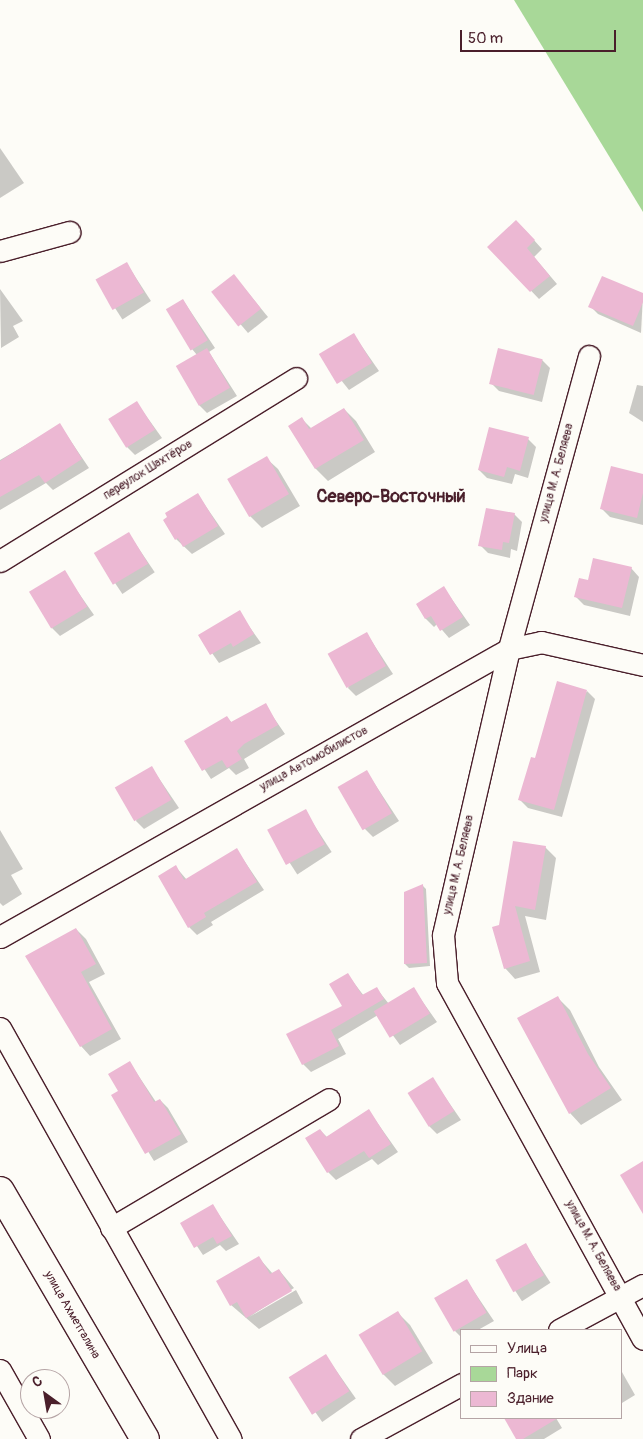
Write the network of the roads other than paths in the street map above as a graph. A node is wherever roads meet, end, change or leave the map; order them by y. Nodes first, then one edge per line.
1 (69, 232) dead end
2 (0, 251) edge
3 (589, 356) dead end
4 (296, 378) dead end
5 (0, 561) edge
6 (509, 649) junction
7 (643, 665) edge
8 (0, 937) edge
9 (0, 1028) edge
10 (329, 1099) dead end
11 (0, 1191) edge
12 (111, 1228) junction
13 (643, 1285) edge
14 (621, 1296) junction
15 (561, 1329) edge
16 (643, 1339) edge
17 (0, 1370) edge
18 (460, 1385) edge
19 (39, 1439) edge
20 (145, 1439) edge
21 (231, 1439) edge
22 (361, 1439) edge

1 - 2 street
3 - 6 street, улица М. А. Беляева
4 - 5 street, переулок Шахтёров
6 - 7 street, улица Автомобилистов
6 - 8 street, улица Автомобилистов
6 - 14 street, улица М. А. Беляева
9 - 12 street
10 - 12 street
11 - 20 main road, улица Ахметгалина
12 - 21 street
13 - 14 street
14 - 15 street
14 - 16 street, улица М. А. Беляева
17 - 19 street
18 - 22 street

